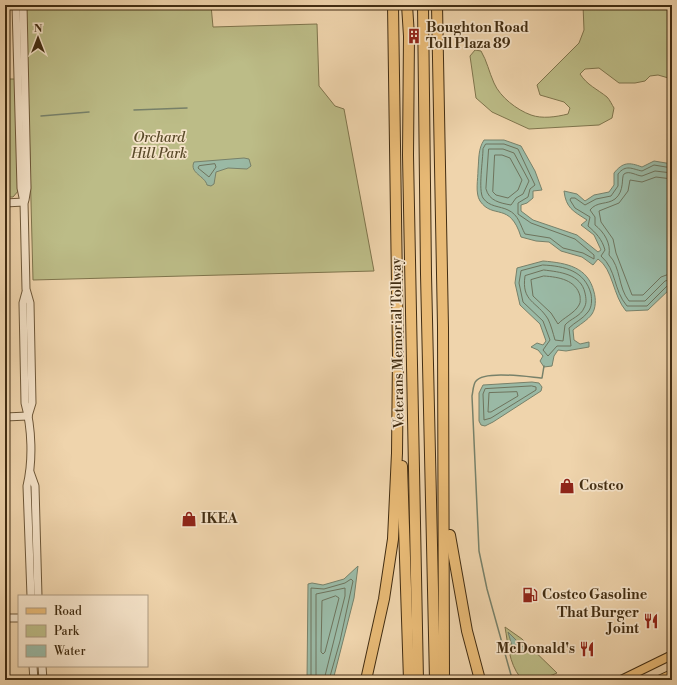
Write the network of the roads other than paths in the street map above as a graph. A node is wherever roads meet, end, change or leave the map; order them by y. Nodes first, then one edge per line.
1 (16, 5) edge
2 (23, 5) edge
3 (393, 5) edge
4 (407, 5) edge
5 (424, 5) edge
6 (437, 5) edge
7 (5, 202) edge
8 (24, 202) junction
9 (398, 356) junction
10 (28, 416) junction
11 (5, 417) edge
12 (444, 456) junction
13 (30, 471) junction
14 (31, 595) edge
15 (38, 595) edge
16 (5, 618) edge
17 (18, 618) edge
18 (672, 655) edge
19 (33, 667) edge
20 (42, 667) edge
21 (672, 674) edge
22 (34, 680) edge
23 (43, 680) edge
24 (366, 680) edge
25 (409, 680) edge
26 (418, 680) edge
27 (435, 680) edge
28 (444, 680) edge
29 (480, 680) edge
30 (621, 680) edge
31 (659, 680) edge

1 - 8 street
2 - 8 street
3 - 9 highway
4 - 26 highway, Veterans Memorial Tollway
5 - 27 highway
6 - 12 highway
7 - 8 street
8 - 10 street
9 - 24 highway
9 - 25 highway
10 - 11 street
10 - 13 street
12 - 28 highway
12 - 29 highway
13 - 14 street
13 - 15 street
16 - 17 street
18 - 30 main road
19 - 22 street
20 - 23 street
21 - 31 main road

